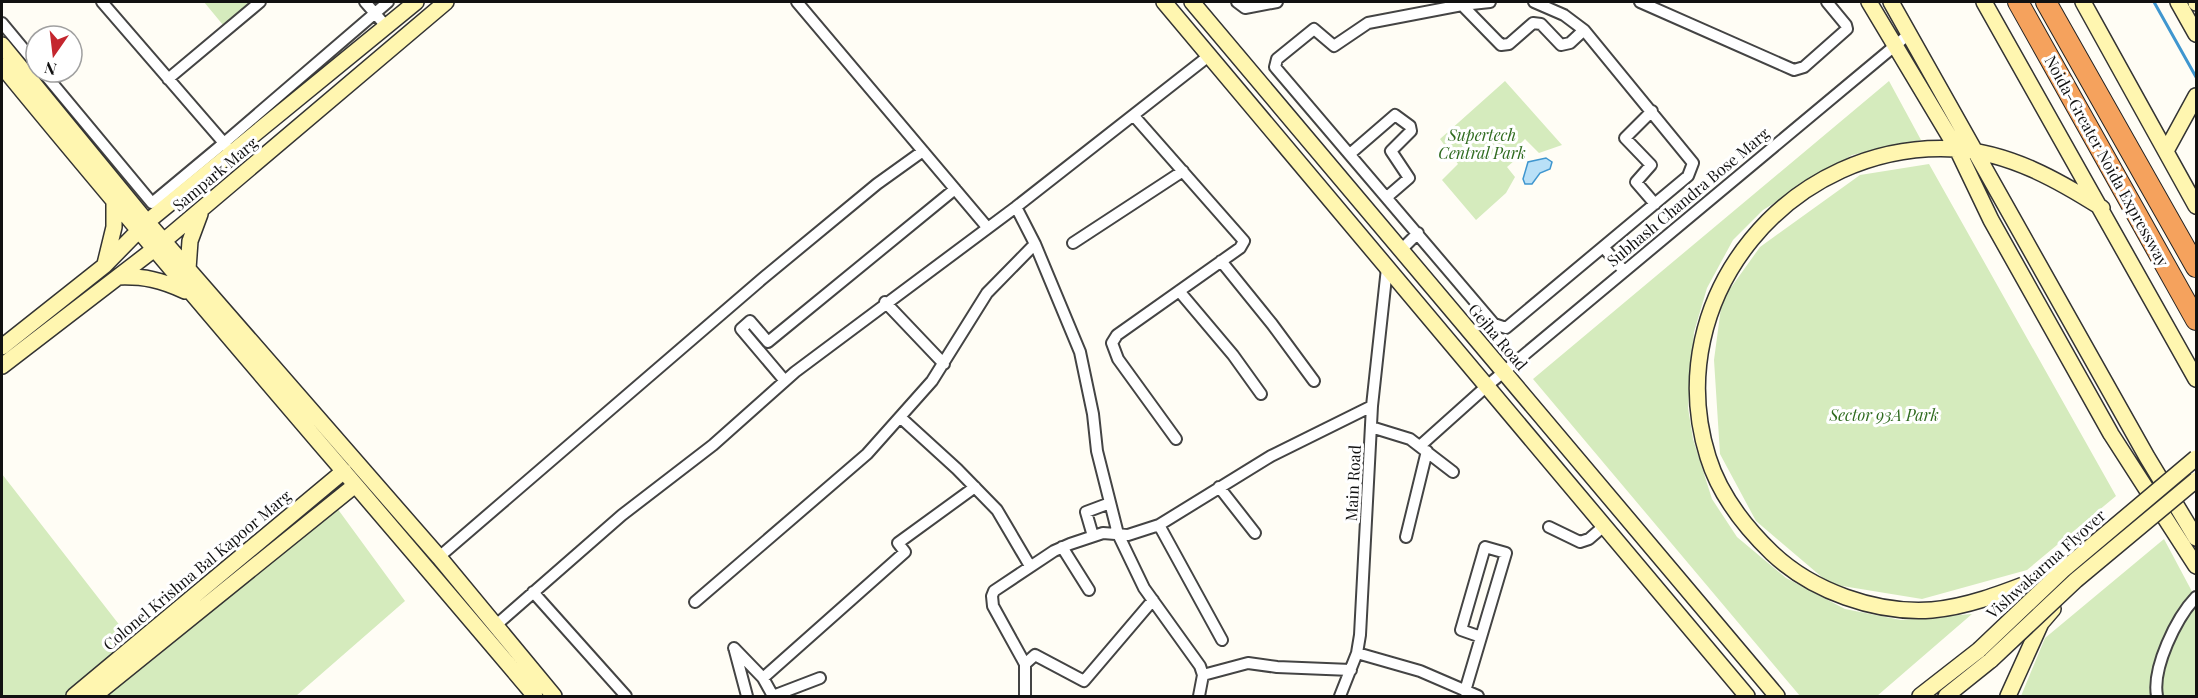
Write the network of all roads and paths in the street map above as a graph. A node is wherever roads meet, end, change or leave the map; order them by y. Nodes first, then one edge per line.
1 (104, 2) edge
2 (260, 2) edge
3 (365, 2) edge
4 (388, 2) edge
5 (416, 2) edge
6 (446, 2) edge
7 (797, 2) edge
8 (1164, 2) edge
9 (1192, 2) edge
10 (1237, 2) edge
11 (1277, 2) edge
12 (1490, 2) edge
13 (1534, 2) edge
14 (1640, 2) edge
15 (1827, 2) edge
16 (1869, 2) edge
17 (1891, 2) edge
18 (1984, 2) edge
19 (2018, 2) edge
20 (2046, 2) edge
21 (2083, 2) edge
22 (2178, 2) edge
23 (1462, 5) junction
24 (375, 13) junction
25 (2, 23) edge
26 (386, 27) junction
27 (1584, 30) junction
28 (1910, 34) junction
29 (2196, 34) edge
30 (2, 45) edge
31 (1893, 45) junction
32 (24, 50) edge
33 (1210, 55) junction
34 (2, 66) edge
35 (168, 79) junction
36 (53, 84) edge
37 (2196, 97) edge
38 (1652, 111) junction
39 (1134, 116) junction
40 (228, 148) junction
41 (1958, 149) junction
42 (923, 151) junction
43 (2166, 151) junction
44 (1350, 153) junction
45 (1978, 153) junction
46 (1183, 171) junction
47 (955, 189) junction
48 (1387, 197) junction
49 (114, 203) junction
50 (1655, 204) junction
51 (2196, 206) edge
52 (1016, 207) junction
53 (203, 208) junction
54 (2102, 208) junction
55 (142, 227) junction
56 (987, 227) junction
57 (1418, 233) junction
58 (1073, 243) dead end
59 (1035, 244) junction
60 (159, 245) junction
61 (1604, 248) junction
62 (1401, 250) junction
63 (1221, 261) junction
64 (104, 266) junction
65 (2196, 267) edge
66 (1387, 268) junction
67 (188, 269) junction
68 (1624, 271) junction
69 (118, 277) junction
70 (1179, 291) junction
71 (191, 293) junction
72 (885, 302) junction
73 (2196, 320) edge
74 (2, 347) edge
75 (944, 364) junction
76 (2, 366) edge
77 (1504, 372) junction
78 (2196, 380) edge
79 (785, 381) junction
80 (1314, 381) dead end
81 (1488, 385) junction
82 (1261, 394) dead end
83 (1372, 406) junction
84 (900, 417) junction
85 (1371, 427) junction
86 (1176, 439) dead end
87 (1424, 448) junction
88 (2196, 458) edge
89 (344, 471) junction
90 (1453, 472) dead end
91 (2196, 480) edge
92 (354, 486) junction
93 (975, 487) junction
94 (1219, 487) junction
95 (1110, 502) junction
96 (1159, 525) junction
97 (1604, 526) junction
98 (1549, 527) dead end
99 (1255, 533) dead end
100 (1118, 534) junction
101 (1093, 536) junction
102 (1406, 537) dead end
103 (423, 538) junction
104 (2196, 538) edge
105 (1062, 547) junction
106 (2192, 548) edge
107 (412, 550) junction
108 (440, 557) junction
109 (1030, 566) junction
110 (2196, 566) edge
111 (2063, 570) junction
112 (2076, 580) junction
113 (1089, 590) dead end
114 (533, 591) junction
115 (2196, 597) edge
116 (1153, 600) junction
117 (695, 602) dead end
118 (477, 616) junction
119 (495, 626) junction
120 (1480, 638) junction
121 (1222, 640) dead end
122 (1357, 653) junction
123 (1985, 655) junction
124 (1025, 664) junction
125 (1351, 670) junction
126 (1203, 675) junction
127 (763, 678) junction
128 (820, 678) dead end
129 (1465, 691) junction
130 (74, 696) edge
131 (94, 696) edge
132 (535, 696) edge
133 (554, 696) edge
134 (626, 696) edge
135 (747, 696) edge
136 (773, 696) edge
137 (1025, 696) edge
138 (1199, 696) edge
139 (1340, 696) edge
140 (1478, 696) edge
141 (1747, 696) edge
142 (1777, 696) edge
143 (1920, 696) edge
144 (1946, 696) edge
145 (2008, 696) edge
146 (2157, 696) edge

1 - 35 street
2 - 35 street
3 - 24 street
4 - 24 street
5 - 26 street, Sampark Marg
6 - 53 street, Sampark Marg
7 - 42 street
8 - 33 street
9 - 62 street, Gejha Road
10 - 11 street
12 - 23 street
13 - 27 street
14 - 15 street
16 - 31 street
17 - 28 street
18 - 54 street
19 - 73 highway, Noida-Greater Noida Expressway
20 - 65 highway, Noida-Greater Noida Expressway
21 - 43 street
22 - 29 street
23 - 27 street
23 - 44 street
24 - 26 street
24 - 40 street
25 - 32 street
26 - 40 street, Sampark Marg
27 - 38 street
28 - 31 street, Subhash Chandra Bose Marg
28 - 45 street
30 - 55 street
31 - 41 street
31 - 68 street, Subhash Chandra Bose Marg
33 - 39 street
33 - 66 street
34 - 49 street
35 - 40 street
36 - 40 street
37 - 43 street
38 - 50 street
38 - 50 street
39 - 46 street
39 - 52 street
40 - 55 street, Sampark Marg
41 - 45 street
41 - 106 street
41 - 111 street
42 - 47 street
42 - 108 street
43 - 51 street
44 - 48 street
44 - 48 street
45 - 54 street
45 - 104 street
46 - 58 street
46 - 63 street
47 - 56 street
47 - 79 street
48 - 57 street
49 - 55 street
49 - 64 street
50 - 61 street
52 - 56 street
52 - 59 street
53 - 60 street, Sampark Marg
53 - 67 street
54 - 78 street
55 - 60 street
55 - 64 street, Sampark Marg
56 - 72 street
57 - 61 street
57 - 62 street
59 - 75 street
59 - 95 street
60 - 67 street
60 - 69 street, Sampark Marg
60 - 71 street
61 - 68 street
62 - 77 street, Gejha Road
63 - 70 street
63 - 80 street
64 - 74 street, Sampark Marg
66 - 81 street
66 - 83 street, Main Road
67 - 103 street
68 - 77 street, Subhash Chandra Bose Marg
69 - 71 street
69 - 76 street, Sampark Marg
70 - 82 street
70 - 86 street
71 - 89 street
72 - 75 street
72 - 79 street
75 - 84 street
77 - 81 street, Subhash Chandra Bose Marg
77 - 142 street, Gejha Road
79 - 114 street
81 - 87 street, Subhash Chandra Bose Marg
81 - 97 street
83 - 85 street, Main Road
83 - 94 street
84 - 93 street
84 - 117 street
85 - 87 street
85 - 122 street, Main Road
87 - 90 street
87 - 102 street
88 - 111 street, Vishwakarma Flyover, bridge
89 - 92 street
89 - 130 street, Colonel Krishna Bal Kapoor Marg
91 - 112 street, Vishwakarma Flyover, bridge
92 - 107 street
92 - 131 street
93 - 109 street
93 - 127 street
94 - 96 street
94 - 99 street
95 - 100 street
95 - 101 street
96 - 100 street
96 - 121 street
97 - 98 street
97 - 141 street
100 - 101 street
100 - 116 street
101 - 105 street
103 - 107 street
103 - 108 street
105 - 109 street
105 - 113 street
106 - 110 street
107 - 118 street
108 - 118 street
109 - 124 street
111 - 123 street, Vishwakarma Flyover, bridge
112 - 123 street, Vishwakarma Flyover, bridge
112 - 145 street, bridge
114 - 119 street
114 - 134 street
115 - 146 street
116 - 124 street
116 - 126 street
118 - 119 street
118 - 132 street
119 - 133 street
120 - 120 street
120 - 129 street
122 - 125 street, Main Road
122 - 129 street
123 - 143 street, Vishwakarma Flyover
123 - 144 street, Vishwakarma Flyover
124 - 137 street
125 - 126 street
125 - 139 street, Main Road
126 - 138 street
127 - 135 street
127 - 136 street
128 - 136 street
129 - 140 street

